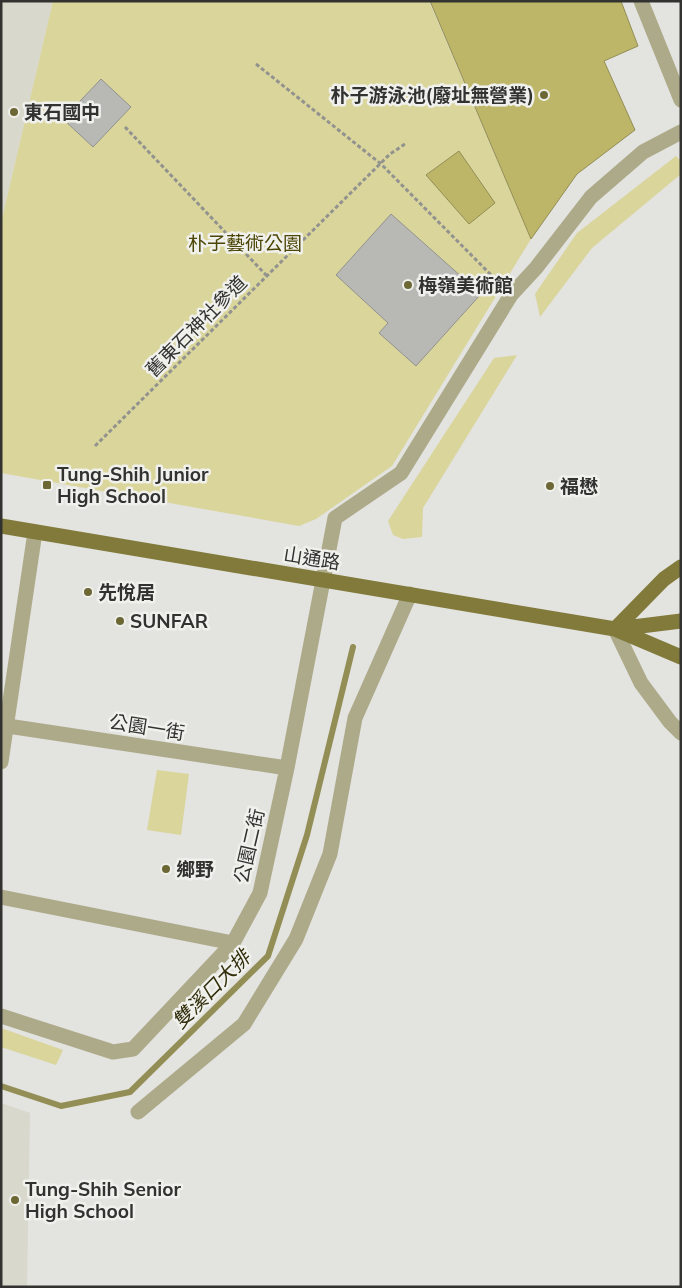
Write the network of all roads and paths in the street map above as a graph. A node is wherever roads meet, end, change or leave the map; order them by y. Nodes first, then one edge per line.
1 (642, 1) edge
2 (256, 64) dead end
3 (681, 100) edge
4 (125, 127) dead end
5 (681, 132) edge
6 (405, 144) dead end
7 (381, 164) junction
8 (267, 276) junction
9 (512, 295) junction
10 (96, 446) dead end
11 (1, 526) edge
12 (35, 532) junction
13 (681, 568) edge
14 (322, 580) junction
15 (410, 594) junction
16 (681, 621) edge
17 (615, 629) junction
18 (681, 657) edge
19 (4, 726) edge
20 (681, 734) edge
21 (1, 762) edge
22 (287, 768) junction
23 (1, 897) edge
24 (232, 943) junction
25 (1, 1016) edge
26 (138, 1112) dead end

1 - 3 street
2 - 7 path
4 - 8 path
5 - 9 street, 公園二街
6 - 7 path, 舊東石神社參道
7 - 8 path, 舊東石神社參道
7 - 9 path
8 - 10 path, 舊東石神社參道
9 - 14 street, 公園二街
11 - 12 main road, 山通路
12 - 14 main road, 山通路
12 - 19 street
13 - 17 main road
14 - 15 main road, 山通路
14 - 22 street, 公園二街
15 - 17 main road, 山通路
15 - 26 street
16 - 17 main road
17 - 18 main road
17 - 20 street
19 - 21 street
19 - 22 street, 公園一街
22 - 24 street, 公園二街
23 - 24 street
24 - 25 street, 公園二街

